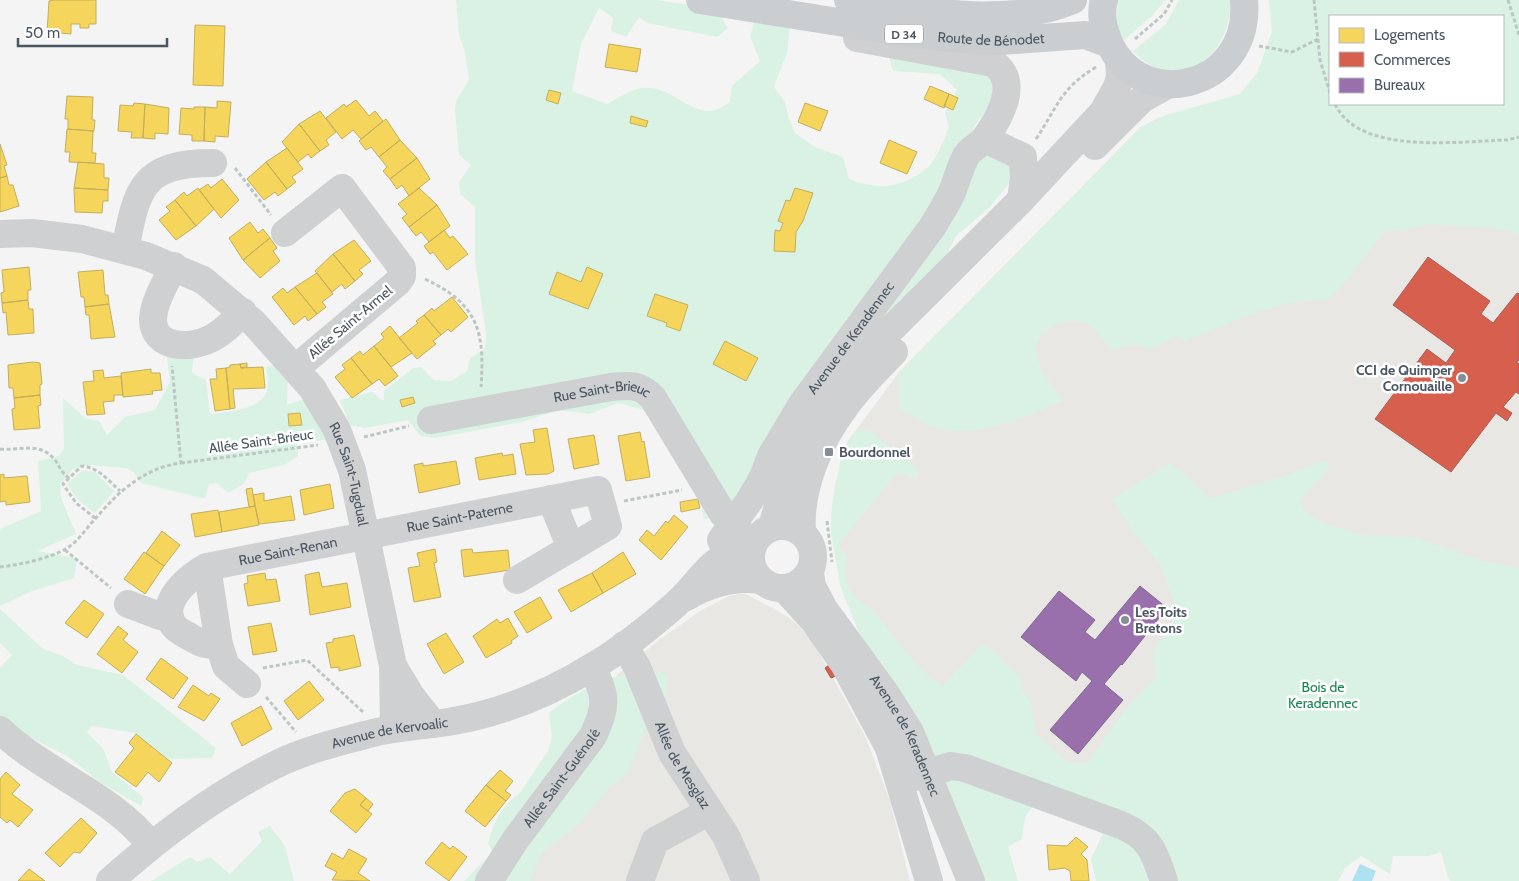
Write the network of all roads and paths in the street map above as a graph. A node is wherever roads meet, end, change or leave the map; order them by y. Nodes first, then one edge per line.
1 (700, 0) edge
2 (848, 0) edge
3 (1073, 0) edge
4 (1104, 0) edge
5 (1172, 0) edge
6 (1244, 0) edge
7 (1314, 0) edge
8 (1508, 0) edge
9 (783, 13) junction
10 (1519, 35) edge
11 (1318, 40) junction
12 (1238, 43) junction
13 (1115, 52) junction
14 (1169, 84) junction
15 (1329, 90) edge
16 (1336, 105) edge
17 (998, 115) joint
18 (1519, 137) edge
19 (985, 139) junction
20 (1023, 157) junction
21 (213, 163) joint
22 (1021, 200) junction
23 (285, 233) joint
24 (0, 234) edge
25 (125, 250) junction
26 (174, 266) junction
27 (402, 276) junction
28 (243, 312) junction
29 (170, 343) junction
30 (296, 368) junction
31 (480, 410) junction
32 (431, 420) joint
33 (342, 442) junction
34 (0, 449) edge
35 (181, 463) junction
36 (68, 478) junction
37 (707, 485) junction
38 (120, 491) junction
39 (551, 499) junction
40 (603, 505) junction
41 (828, 512) dead end
42 (95, 518) junction
43 (802, 532) junction
44 (367, 535) junction
45 (746, 537) junction
46 (571, 548) junction
47 (65, 550) junction
48 (207, 566) junction
49 (0, 567) edge
50 (821, 571) junction
51 (517, 580) dead end
52 (760, 580) junction
53 (786, 589) junction
54 (678, 602) junction
55 (128, 604) joint
56 (170, 617) junction
57 (219, 645) junction
58 (624, 645) junction
59 (393, 666) junction
60 (592, 667) junction
61 (241, 679) junction
62 (433, 724) junction
63 (0, 730) edge
64 (382, 731) junction
65 (312, 752) junction
66 (928, 772) junction
67 (900, 781) junction
68 (710, 810) junction
69 (121, 814) junction
70 (175, 827) junction
71 (151, 845) junction
72 (110, 881) edge
73 (489, 881) edge
74 (640, 881) edge
75 (746, 881) edge
76 (929, 881) edge
77 (971, 881) edge
78 (1164, 881) edge

1 - 9 main road, Route de Bénodet / D 34
2 - 3 main road, Route de Bénodet / D 34
4 - 13 main road
5 - 13 path
6 - 12 main road, Route de Bénodet
7 - 11 path
8 - 10 path
9 - 13 main road, Route de Bénodet / D 34
9 - 17 street, Route de Bénodet
11 - 12 path
11 - 15 path
12 - 14 main road, Route de Bénodet
13 - 14 main road, Route de Bénodet
13 - 20 path
13 - 22 street
14 - 43 street
16 - 18 path
17 - 19 street, Avenue de Keradennec
19 - 20 street
19 - 45 street, Avenue de Keradennec
20 - 22 street
21 - 23 path
21 - 25 street
22 - 45 street
23 - 27 street, Allée Saint-Armel
24 - 25 street, Rue Saint-Tugdual
25 - 26 street, Rue Saint-Tugdual
26 - 28 street, Rue Saint-Tugdual
26 - 29 street
27 - 30 street, Allée Saint-Armel
27 - 31 path
28 - 29 street
28 - 30 street, Rue Saint-Tugdual
29 - 35 path
30 - 33 street, Rue Saint-Tugdual
31 - 32 street, Rue Saint-Brieuc
31 - 37 street, Rue Saint-Brieuc
32 - 33 path, Allée Saint-Brieuc
33 - 35 path, Allée Saint-Brieuc
33 - 44 street, Rue Saint-Tugdual
34 - 36 path
35 - 38 path, Allée Saint-Brieuc
36 - 38 path
36 - 42 path
37 - 40 path
37 - 45 street, Rue Saint-Brieuc
38 - 42 path, Allée Saint-Brieuc
39 - 40 street, Rue Saint-Paterne
39 - 44 street, Rue Saint-Paterne
39 - 46 street
40 - 46 street
41 - 50 path
42 - 47 path, Allée Saint-Brieuc
43 - 45 street
43 - 50 street
44 - 48 street, Rue Saint-Renan
44 - 59 street, Rue Saint-Tugdual
45 - 52 street
45 - 54 street, Avenue de Kervoalic
46 - 51 street
47 - 49 path
47 - 55 path
48 - 56 street, Rue Saint-Renan
48 - 57 street
50 - 53 street
50 - 66 street, Avenue de Keradennec
52 - 53 street
52 - 54 street, Avenue de Kervoalic
53 - 67 street, Avenue de Keradennec
54 - 58 street, Avenue de Kervoalic
55 - 56 street
56 - 57 street
57 - 61 street
58 - 60 street, Avenue de Kervoalic
58 - 68 street, Allée de Mesglaz
59 - 62 street, Rue Saint-Tugdual
59 - 64 street, Rue Saint-Tugdual
60 - 62 street, Avenue de Kervoalic
60 - 73 street, Allée Saint-Guénolé
61 - 64 path
61 - 65 path
62 - 64 street, Avenue de Kervoalic
63 - 69 street
64 - 65 street, Avenue de Kervoalic
65 - 70 street, Avenue de Kervoalic
66 - 67 street
66 - 77 street, Avenue de Keradennec
66 - 78 street
67 - 76 street, Avenue de Keradennec
68 - 74 street
68 - 75 street, Allée de Mesglaz
69 - 70 street
69 - 71 street
70 - 71 street, Avenue de Kervoalic
71 - 72 street, Avenue de Kervoalic

